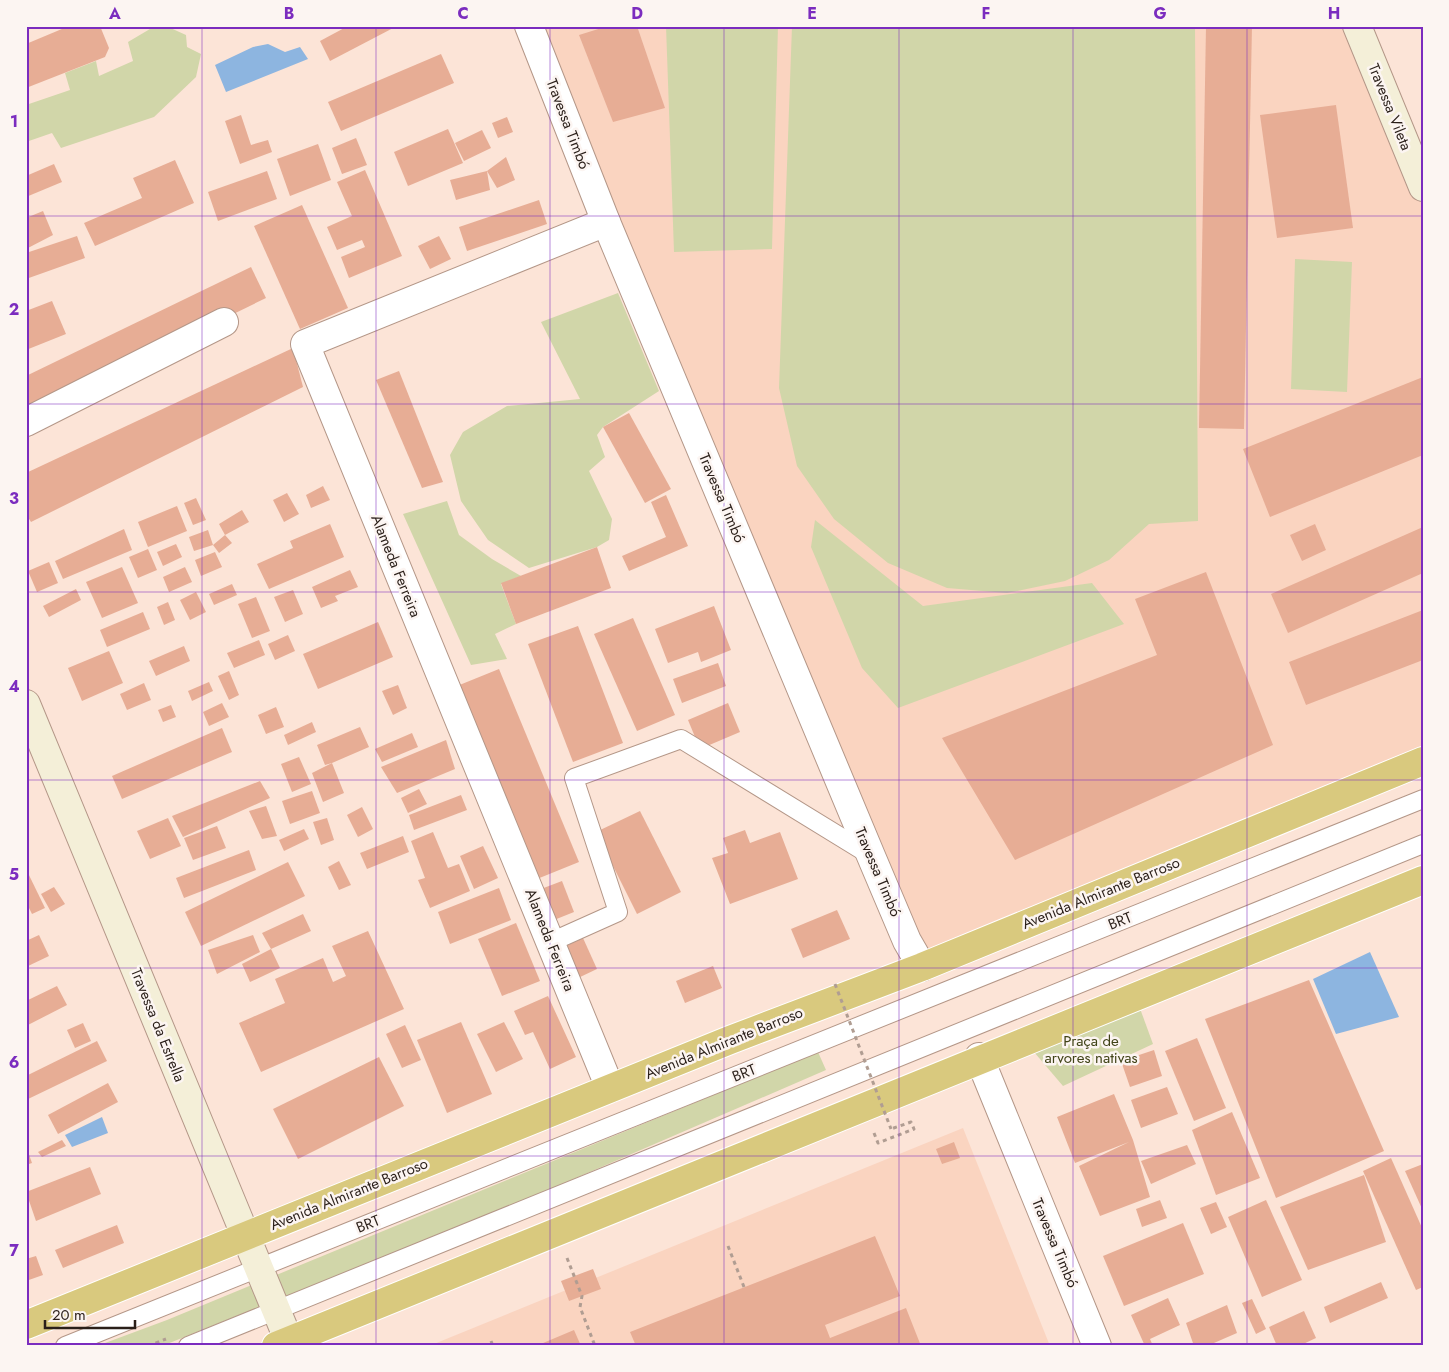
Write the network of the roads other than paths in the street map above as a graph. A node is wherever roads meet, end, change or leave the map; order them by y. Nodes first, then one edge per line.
1 (530, 26) edge
2 (1357, 26) edge
3 (1423, 187) edge
4 (606, 222) junction
5 (224, 322) dead end
6 (26, 422) edge
7 (26, 704) edge
8 (1423, 761) edge
9 (1423, 799) edge
10 (1423, 844) edge
11 (871, 856) junction
12 (1423, 880) edge
13 (551, 942) junction
14 (922, 967) junction
15 (979, 1057) junction
16 (610, 1088) junction
17 (245, 1236) junction
18 (258, 1268) junction
19 (276, 1310) junction
20 (26, 1325) edge
21 (286, 1344) edge
22 (65, 1346) edge
23 (188, 1346) edge
24 (1097, 1346) edge

1 - 4 street, Travessa Timbó
2 - 3 street, Travessa Vileta
4 - 11 street, Travessa Timbó
4 - 13 street, Alameda Ferreira
5 - 6 street
7 - 17 street, Travessa da Estrella
8 - 14 highway, Avenida Almirante Barroso
9 - 18 lane, BRT
10 - 19 lane
11 - 13 lane
11 - 14 street, Travessa Timbó
12 - 15 highway
13 - 16 street, Alameda Ferreira
14 - 16 highway, Avenida Almirante Barroso
15 - 21 highway
15 - 24 street, Travessa Timbó
16 - 17 highway, Avenida Almirante Barroso
17 - 18 street, Travessa da Estrella
17 - 20 highway, Avenida Almirante Barroso
18 - 19 street, Travessa da Estrella
18 - 22 lane, BRT
19 - 21 street, Travessa da Estrella
19 - 23 lane

